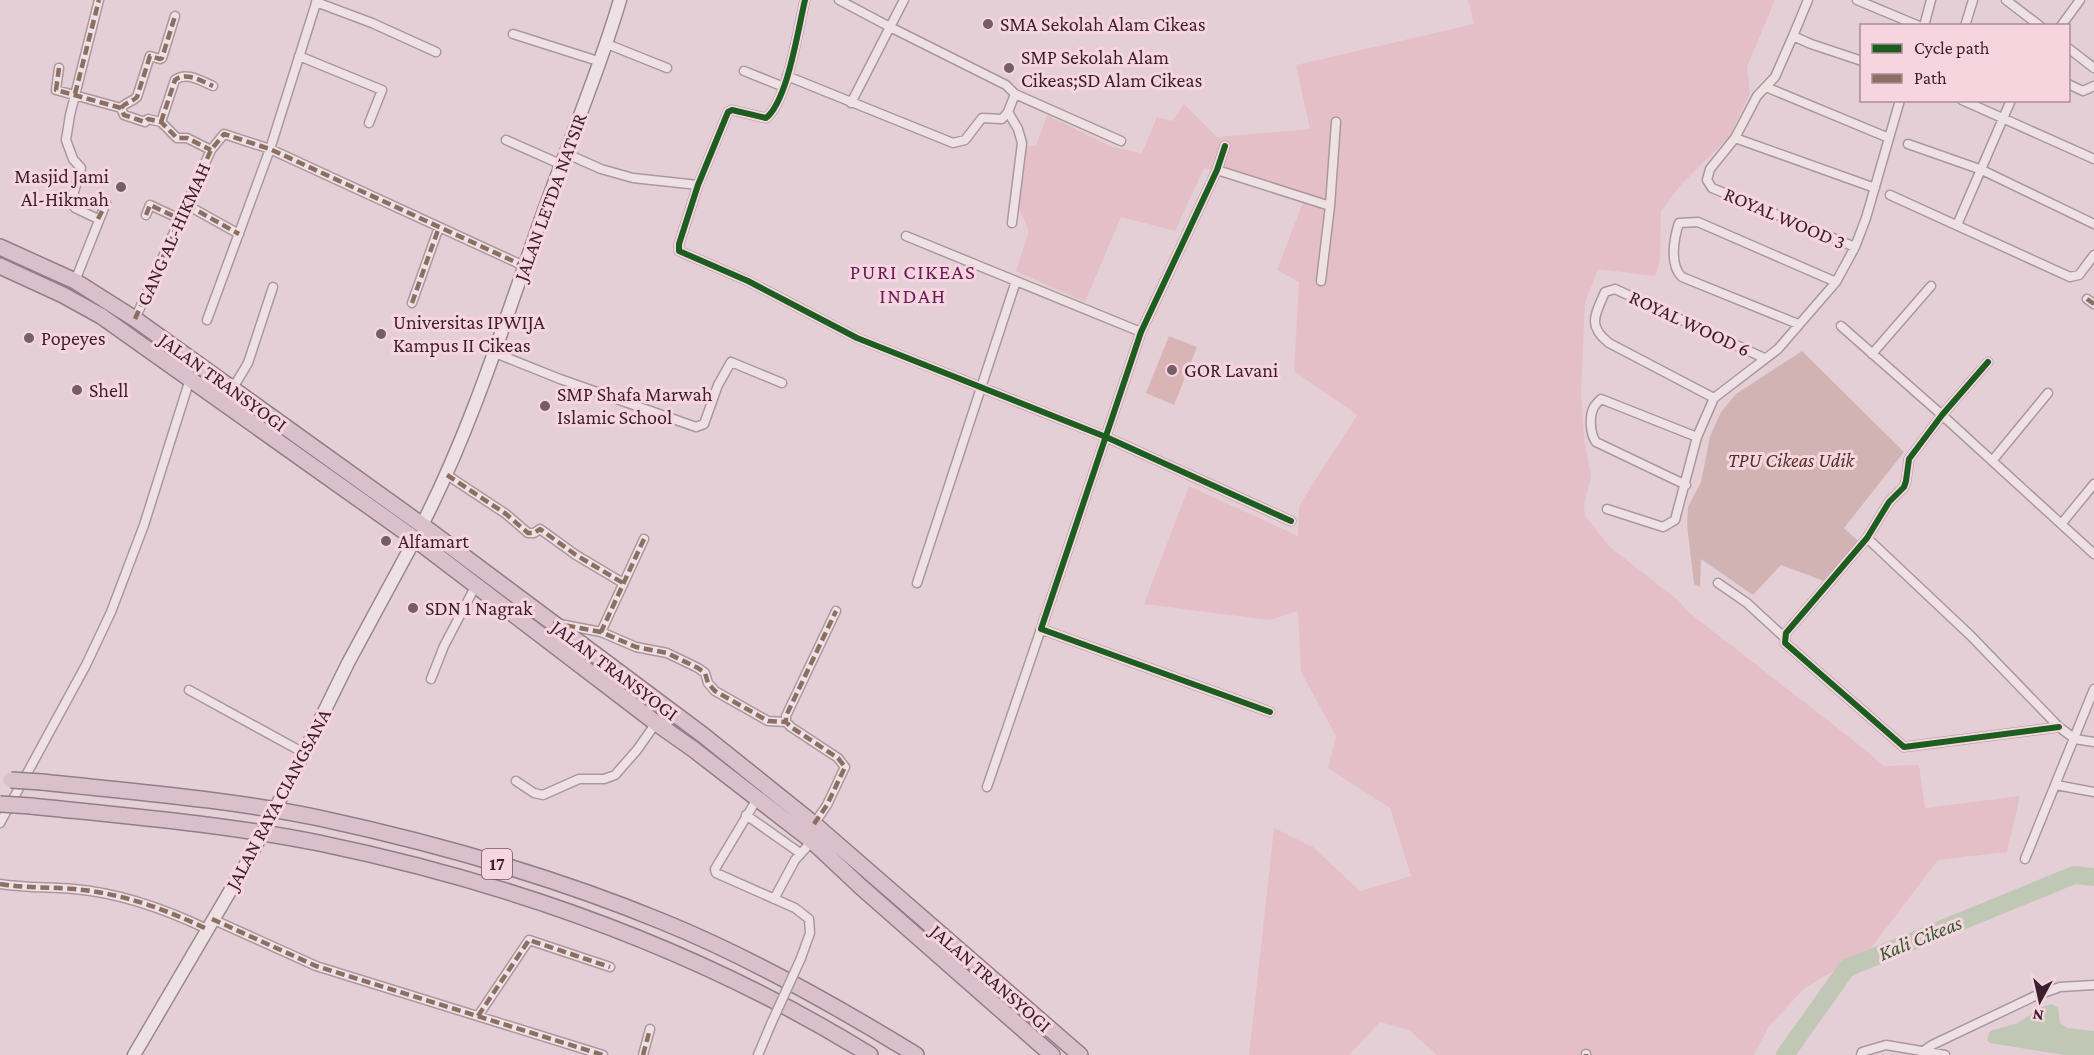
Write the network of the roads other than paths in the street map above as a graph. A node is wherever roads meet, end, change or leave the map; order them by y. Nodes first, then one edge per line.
1 (99, 0) edge
2 (620, 0) edge
3 (805, 0) edge
4 (839, 0) edge
5 (904, 0) edge
6 (1808, 0) edge
7 (1857, 0) edge
8 (1931, 0) edge
9 (1973, 0) edge
10 (2006, 0) edge
11 (2080, 0) edge
12 (317, 1) edge
13 (175, 16) dead end
14 (1916, 24) edge
15 (1922, 24) edge
16 (1966, 24) edge
17 (2037, 24) edge
18 (2062, 24) edge
19 (890, 27) junction
20 (513, 34) dead end
21 (1793, 36) junction
22 (607, 44) junction
23 (2070, 50) edge
24 (436, 52) dead end
25 (299, 56) junction
26 (1860, 61) edge
27 (601, 63) junction
28 (59, 68) dead end
29 (667, 68) dead end
30 (2094, 68) edge
31 (744, 71) dead end
32 (788, 76) junction
33 (2070, 85) edge
34 (213, 86) dead end
35 (2094, 86) edge
36 (784, 87) junction
37 (1766, 87) junction
38 (75, 94) junction
39 (1015, 94) junction
40 (1899, 102) edge
41 (1966, 102) edge
42 (2010, 102) edge
43 (851, 104) junction
44 (121, 108) junction
45 (1008, 111) junction
46 (2003, 119) junction
47 (161, 122) junction
48 (1336, 122) dead end
49 (369, 123) dead end
50 (1735, 138) junction
51 (1888, 138) junction
52 (506, 140) dead end
53 (1121, 141) dead end
54 (1908, 144) dead end
55 (1225, 146) dead end
56 (270, 149) junction
57 (212, 150) junction
58 (563, 159) junction
59 (2094, 159) edge
60 (1217, 170) junction
61 (1982, 171) junction
62 (698, 185) junction
63 (1875, 188) junction
64 (1890, 195) dead end
65 (106, 203) dead end
66 (187, 205) junction
67 (1330, 206) junction
68 (146, 215) dead end
69 (98, 219) junction
70 (180, 219) junction
71 (1012, 223) dead end
72 (2094, 224) edge
73 (1958, 225) junction
74 (439, 227) junction
75 (239, 234) junction
76 (906, 236) dead end
77 (0, 247) edge
78 (1855, 247) junction
79 (2094, 255) edge
80 (524, 266) junction
81 (0, 267) edge
82 (75, 281) junction
83 (1016, 281) junction
84 (1322, 281) dead end
85 (1836, 282) junction
86 (1931, 286) dead end
87 (273, 287) dead end
88 (412, 303) dead end
89 (135, 319) junction
90 (207, 320) dead end
91 (1798, 324) junction
92 (1841, 326) dead end
93 (1142, 332) junction
94 (495, 353) junction
95 (1872, 354) junction
96 (1764, 358) junction
97 (1988, 362) dead end
98 (190, 379) junction
99 (782, 383) dead end
100 (233, 388) junction
101 (982, 388) junction
102 (2048, 393) dead end
103 (1714, 398) junction
104 (1942, 415) junction
105 (1106, 437) junction
106 (1697, 437) junction
107 (1992, 461) junction
108 (447, 475) junction
109 (2094, 484) edge
110 (1686, 485) junction
111 (1607, 509) dead end
112 (1291, 521) dead end
113 (2061, 523) junction
114 (419, 532) junction
115 (1867, 538) junction
116 (644, 539) dead end
117 (2094, 554) edge
118 (623, 583) junction
119 (917, 583) dead end
120 (1718, 583) dead end
121 (476, 587) junction
122 (836, 611) dead end
123 (553, 623) junction
124 (1041, 629) junction
125 (601, 632) junction
126 (1785, 638) junction
127 (431, 679) dead end
128 (2094, 689) edge
129 (189, 690) dead end
130 (1270, 712) dead end
131 (786, 722) junction
132 (656, 723) junction
133 (2059, 727) junction
134 (703, 735) junction
135 (2075, 739) junction
136 (2094, 742) edge
137 (693, 749) junction
138 (304, 753) junction
139 (5, 779) edge
140 (516, 781) dead end
141 (2056, 785) junction
142 (987, 787) dead end
143 (2094, 792) edge
144 (757, 799) junction
145 (0, 804) edge
146 (746, 815) junction
147 (0, 823) edge
148 (814, 824) junction
149 (812, 841) junction
150 (800, 853) junction
151 (2025, 859) dead end
152 (0, 884) edge
153 (774, 899) junction
154 (210, 924) junction
155 (610, 967) dead end
156 (2094, 985) edge
157 (478, 1016) junction
158 (650, 1029) dead end
159 (1922, 1052) junction
160 (134, 1055) edge
161 (603, 1055) edge
162 (643, 1055) edge
163 (758, 1055) edge
164 (870, 1055) edge
165 (916, 1055) edge
166 (1052, 1055) edge
167 (1080, 1055) edge
168 (1860, 1055) edge
169 (1945, 1055) edge

1 - 38 street
2 - 22 main road, JALAN LETDA NATSIR
3 - 32 street
4 - 19 street
5 - 19 street
6 - 21 street
7 - 14 street
8 - 15 street
9 - 16 street
10 - 17 street
11 - 18 street
12 - 24 street
12 - 25 street
13 - 44 street
19 - 39 street
19 - 43 street
20 - 27 street
21 - 26 street
21 - 37 street
22 - 27 main road, JALAN LETDA NATSIR
22 - 29 street
23 - 30 street
25 - 49 street
25 - 56 street
27 - 58 main road, JALAN LETDA NATSIR
28 - 38 street
31 - 36 street
32 - 36 street
32 - 43 street
33 - 35 street
34 - 47 street
36 - 62 street
37 - 50 street
37 - 51 street
38 - 44 street
38 - 69 street
39 - 45 street
39 - 53 street
40 - 51 street
41 - 46 street
42 - 46 street
43 - 45 street
44 - 47 street
45 - 71 street
46 - 59 street
46 - 61 street
47 - 57 street
48 - 67 street
50 - 63 street
50 - 78 street, ROYAL WOOD 3
51 - 63 street
52 - 58 street
54 - 61 street
55 - 60 street
56 - 57 street
56 - 74 street
56 - 75 street
57 - 66 street, GANG AL-HIKMAH
58 - 62 street
58 - 80 main road, JALAN LETDA NATSIR
60 - 67 street
60 - 93 street
61 - 72 street
61 - 73 street
62 - 101 street
63 - 78 street
64 - 73 street
65 - 69 street
66 - 70 street, GANG AL-HIKMAH
66 - 75 street
67 - 84 street
68 - 70 street
69 - 82 street
70 - 89 street, GANG AL-HIKMAH
73 - 79 street
74 - 80 street
74 - 88 street
75 - 90 street
76 - 83 street
77 - 82 highway, JALAN TRANSYOGI
78 - 85 street
80 - 94 main road, JALAN LETDA NATSIR
81 - 98 highway, JALAN TRANSYOGI
82 - 89 highway, JALAN TRANSYOGI
83 - 93 street
83 - 101 street
85 - 91 street
85 - 91 street
86 - 95 street
87 - 100 street
89 - 100 highway, JALAN TRANSYOGI
91 - 96 street
92 - 95 street
93 - 105 street
94 - 99 street
94 - 108 main road, JALAN LETDA NATSIR
95 - 104 street
96 - 103 street
96 - 103 street, ROYAL WOOD 6
97 - 104 street
98 - 114 highway, JALAN TRANSYOGI
98 - 147 street
100 - 114 highway, JALAN TRANSYOGI
101 - 105 street
101 - 119 street
102 - 107 street
103 - 106 street
104 - 107 street
104 - 115 street
105 - 112 street
105 - 124 street
106 - 110 street
106 - 110 street
107 - 113 street
108 - 114 main road, JALAN LETDA NATSIR
108 - 118 street
109 - 113 street
110 - 111 street
113 - 117 street
114 - 121 highway, JALAN TRANSYOGI
114 - 123 highway, JALAN TRANSYOGI
114 - 138 main road, JALAN RAYA CIANGSANA
115 - 126 street
115 - 133 street
116 - 118 street
118 - 125 street
120 - 126 street
121 - 127 street
121 - 132 highway, JALAN TRANSYOGI
122 - 131 street
123 - 125 street
123 - 134 highway, JALAN TRANSYOGI
124 - 130 street
124 - 142 street
125 - 131 street
126 - 133 street
128 - 135 street
129 - 138 street
131 - 148 street
132 - 137 highway, JALAN TRANSYOGI
132 - 140 street
133 - 135 street
134 - 137 highway
134 - 148 highway, JALAN TRANSYOGI
135 - 136 street
135 - 141 street
137 - 144 highway, JALAN TRANSYOGI
138 - 154 main road, JALAN RAYA CIANGSANA, bridge
139 - 165 highway, 17, bridge
141 - 143 street
141 - 151 street
144 - 146 street
144 - 149 highway, JALAN TRANSYOGI
145 - 164 highway, 17, bridge
146 - 150 street
146 - 153 street
148 - 167 highway, JALAN TRANSYOGI
149 - 150 street
149 - 166 highway, JALAN TRANSYOGI
150 - 153 street
152 - 154 street
153 - 163 street, bridge
154 - 157 street
154 - 160 main road, JALAN RAYA CIANGSANA
155 - 157 street
156 - 159 street
157 - 161 street
158 - 162 street
159 - 168 street
159 - 169 street

